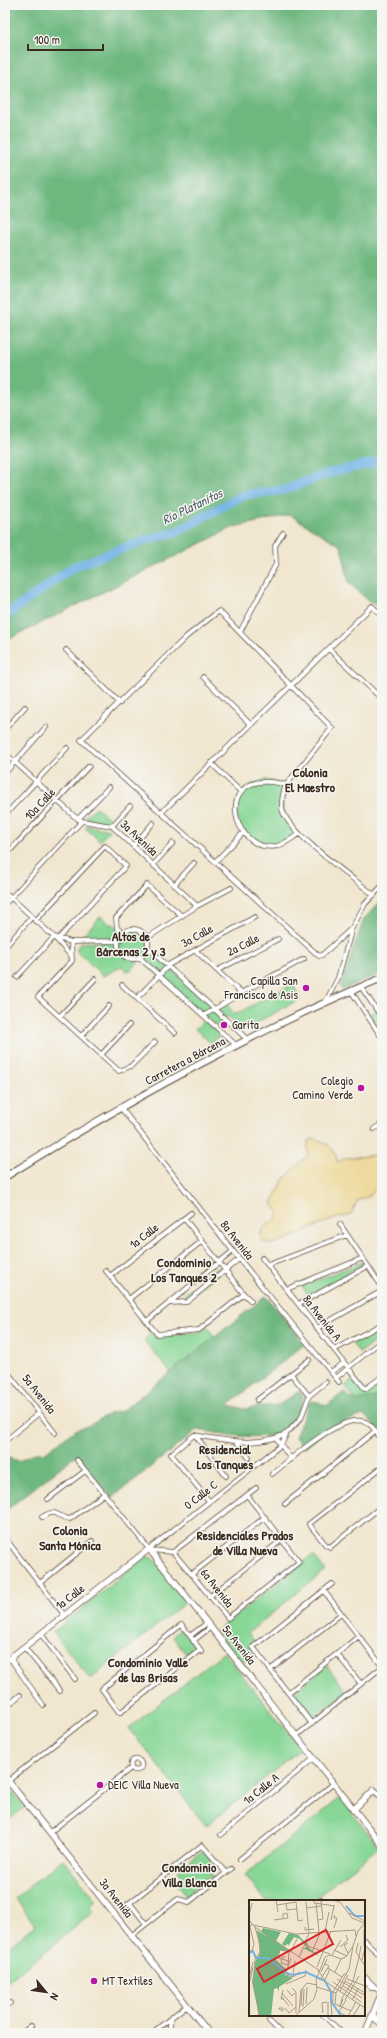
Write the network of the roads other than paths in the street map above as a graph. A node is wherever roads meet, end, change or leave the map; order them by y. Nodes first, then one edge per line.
1 (282, 532) dead end
2 (382, 616) edge
3 (240, 632) junction
4 (329, 649) junction
5 (66, 650) dead end
6 (203, 677) dead end
7 (291, 687) junction
8 (382, 699) edge
9 (120, 703) junction
10 (25, 707) dead end
11 (251, 725) junction
12 (46, 727) dead end
13 (5, 730) edge
14 (67, 748) dead end
15 (5, 753) edge
16 (14, 762) junction
17 (211, 763) junction
18 (89, 766) dead end
19 (5, 773) edge
20 (36, 781) junction
21 (286, 785) junction
22 (109, 787) dead end
23 (241, 792) junction
24 (57, 800) junction
25 (130, 806) dead end
26 (162, 812) junction
27 (5, 815) edge
28 (80, 820) junction
29 (153, 823) dead end
30 (112, 826) junction
31 (244, 832) junction
32 (299, 834) junction
33 (173, 844) dead end
34 (132, 846) junction
35 (5, 856) edge
36 (214, 862) junction
37 (194, 864) dead end
38 (153, 865) junction
39 (174, 885) junction
40 (382, 886) edge
41 (231, 888) dead end
42 (5, 892) edge
43 (374, 895) junction
44 (10, 898) junction
45 (5, 904) edge
46 (197, 906) junction
47 (182, 916) junction
48 (255, 917) dead end
49 (33, 919) junction
50 (352, 928) junction
51 (123, 933) junction
52 (56, 938) junction
53 (148, 938) junction
54 (278, 939) dead end
55 (119, 941) junction
56 (71, 942) junction
57 (5, 946) edge
58 (148, 948) junction
59 (195, 950) junction
60 (71, 956) junction
61 (140, 958) junction
62 (304, 959) dead end
63 (167, 966) junction
64 (218, 970) junction
65 (159, 974) junction
66 (17, 977) dead end
67 (382, 978) edge
68 (95, 979) dead end
69 (122, 984) dead end
70 (361, 987) junction
71 (351, 991) junction
72 (241, 993) junction
73 (137, 998) junction
74 (326, 1001) junction
75 (109, 1006) dead end
76 (214, 1009) junction
77 (205, 1015) junction
78 (60, 1016) junction
79 (382, 1018) edge
80 (129, 1026) dead end
81 (175, 1033) dead end
82 (81, 1036) junction
83 (382, 1038) edge
84 (249, 1040) junction
85 (155, 1042) dead end
86 (237, 1046) junction
87 (101, 1055) junction
88 (121, 1108) junction
89 (382, 1124) edge
90 (374, 1129) dead end
91 (5, 1177) edge
92 (191, 1212) dead end
93 (184, 1218) junction
94 (340, 1224) dead end
95 (347, 1235) junction
96 (202, 1241) junction
97 (233, 1251) junction
98 (262, 1258) dead end
99 (363, 1258) junction
100 (239, 1259) junction
101 (220, 1263) junction
102 (268, 1265) junction
103 (368, 1266) junction
104 (106, 1271) dead end
105 (226, 1271) junction
106 (110, 1276) junction
107 (382, 1286) edge
108 (287, 1289) junction
109 (382, 1291) edge
110 (244, 1294) junction
111 (129, 1299) junction
112 (251, 1301) dead end
113 (170, 1303) junction
114 (299, 1304) junction
115 (147, 1321) junction
116 (382, 1324) edge
117 (317, 1328) junction
118 (382, 1340) edge
119 (334, 1350) junction
120 (308, 1360) dead end
121 (344, 1363) junction
122 (348, 1367) junction
123 (5, 1369) edge
124 (332, 1372) junction
125 (291, 1374) junction
126 (382, 1377) edge
127 (336, 1378) junction
128 (326, 1382) dead end
129 (339, 1382) dead end
130 (308, 1396) junction
131 (257, 1400) dead end
132 (39, 1414) junction
133 (374, 1431) junction
134 (55, 1433) dead end
135 (287, 1433) junction
136 (194, 1435) junction
137 (276, 1438) junction
138 (5, 1441) edge
139 (382, 1441) edge
140 (237, 1442) junction
141 (282, 1443) junction
142 (250, 1458) dead end
143 (291, 1458) junction
144 (77, 1460) dead end
145 (382, 1467) edge
146 (85, 1471) junction
147 (272, 1474) dead end
148 (226, 1476) dead end
149 (256, 1488) dead end
150 (104, 1494) junction
151 (247, 1495) junction
152 (48, 1499) dead end
153 (209, 1501) junction
154 (284, 1504) dead end
155 (382, 1506) edge
156 (42, 1517) dead end
157 (265, 1517) junction
158 (5, 1538) edge
159 (282, 1539) junction
160 (92, 1541) dead end
161 (149, 1550) junction
162 (173, 1552) junction
163 (192, 1574) junction
164 (40, 1583) junction
165 (332, 1584) dead end
166 (324, 1591) junction
167 (209, 1597) junction
168 (341, 1614) junction
169 (65, 1616) junction
170 (209, 1625) junction
171 (41, 1634) junction
172 (190, 1636) junction
173 (358, 1636) junction
174 (193, 1641) junction
175 (24, 1647) junction
176 (337, 1654) junction
177 (10, 1658) junction
178 (5, 1662) edge
179 (382, 1667) edge
180 (270, 1670) junction
181 (75, 1678) dead end
182 (361, 1684) junction
183 (60, 1691) dead end
184 (288, 1692) junction
185 (20, 1695) dead end
186 (43, 1705) dead end
187 (5, 1708) edge
188 (94, 1713) dead end
189 (312, 1724) junction
190 (296, 1736) junction
191 (313, 1759) junction
192 (131, 1768) dead end
193 (6, 1779) edge
194 (333, 1784) junction
195 (382, 1797) edge
196 (353, 1810) junction
197 (49, 1833) junction
198 (221, 1835) dead end
199 (382, 1845) edge
200 (240, 1859) dead end
201 (231, 1869) dead end
202 (226, 1873) junction
203 (130, 1903) junction
204 (122, 1909) dead end
205 (146, 1924) junction
206 (131, 1936) junction
207 (365, 1941) edge
208 (382, 1957) edge
209 (365, 1977) edge
210 (365, 1982) edge
211 (376, 1988) junction
212 (382, 1993) edge
213 (10, 2003) dead end
214 (187, 2005) junction
215 (5, 2006) edge
216 (324, 2016) edge
217 (372, 2016) junction
218 (171, 2018) junction
219 (269, 2021) dead end
220 (382, 2024) edge
221 (31, 2026) dead end
222 (22, 2033) edge
223 (152, 2033) edge
224 (169, 2033) edge
225 (209, 2033) edge
226 (281, 2033) edge
227 (342, 2033) edge
228 (365, 2033) edge

1 - 3 street
2 - 4 street
3 - 7 street
3 - 9 street
4 - 7 street
4 - 8 street
5 - 9 street
6 - 11 street
7 - 11 street
7 - 21 street
9 - 26 street
10 - 13 street
11 - 17 street
12 - 16 street
14 - 20 street
15 - 16 street
16 - 19 street
16 - 20 street
17 - 23 street
17 - 26 street
18 - 24 street, 10a Calle
20 - 24 street
20 - 27 street
21 - 23 street
21 - 32 street
22 - 28 street
23 - 31 street
24 - 28 street
24 - 35 street, 10a Calle
25 - 30 street
26 - 36 street
28 - 30 street, 3a Avenida
28 - 44 street
29 - 34 street
30 - 34 street, 3a Avenida
31 - 32 street
31 - 36 street
32 - 43 street
33 - 38 street
34 - 38 street, 3a Avenida
36 - 50 street
37 - 39 street
38 - 39 street, 3a Avenida
39 - 46 street, 3a Avenida
40 - 43 street
41 - 46 street
42 - 44 street
43 - 50 street
44 - 45 street
44 - 49 street
46 - 47 street
47 - 51 street
47 - 53 street
48 - 59 street, 3a Calle
49 - 52 street
49 - 52 street
49 - 57 street
50 - 74 street
51 - 53 street
51 - 55 street
52 - 56 street
52 - 60 street
52 - 66 street
53 - 58 street
54 - 64 street, 2a Calle
55 - 56 street
55 - 61 street
56 - 60 street
58 - 61 street
58 - 63 street
59 - 63 street, 3a Calle
59 - 64 street
60 - 78 street
61 - 65 street
62 - 72 street
63 - 65 street, 3a Calle
63 - 76 street
64 - 72 street
65 - 73 street, 3a Calle
65 - 77 street
67 - 70 main road, Carretera a Bárcena
68 - 78 street
69 - 73 street
70 - 71 main road, Carretera a Bárcena
70 - 79 street
71 - 74 main road, Carretera a Bárcena
71 - 83 street
72 - 76 street
73 - 81 street
74 - 84 main road, Carretera a Bárcena
75 - 82 street
76 - 77 street
76 - 84 street
77 - 86 street
78 - 82 street
80 - 87 street
82 - 87 street
84 - 86 main road, Carretera a Bárcena
85 - 87 street
86 - 88 main road, Carretera a Bárcena
88 - 91 main road, Carretera a Bárcena
88 - 97 street, 8a Avenida
89 - 90 street
92 - 93 street, 1a Calle
93 - 96 street
93 - 106 street, 1a Calle
94 - 95 street
95 - 99 street
95 - 102 street
96 - 101 street
96 - 111 street
97 - 100 street, 8a Avenida
97 - 101 street
98 - 102 street, 8a Avenida A
99 - 103 street
99 - 108 street
100 - 105 street
100 - 124 street, 8a Avenida
101 - 105 street
101 - 113 street
102 - 108 street, 8a Avenida A
103 - 107 street
103 - 114 street
104 - 106 street
105 - 110 street
105 - 113 street
106 - 111 street
108 - 114 street, 8a Avenida A
109 - 117 street
110 - 112 street
110 - 115 street
111 - 115 street
113 - 115 street
114 - 117 street, 8a Avenida A
116 - 119 street
117 - 119 street, 8a Avenida A
118 - 122 street
119 - 121 street, 8a Avenida A
120 - 125 street
121 - 122 street, 8a Avenida A
121 - 124 street
122 - 126 street, 8a Avenida A
122 - 127 street
123 - 132 street, 5a Avenida
124 - 127 street, 8a Avenida
125 - 130 street
125 - 131 street
127 - 129 street, 8a Avenida
128 - 130 street
130 - 135 street
132 - 134 street, 5a Avenida
132 - 138 street
133 - 139 street
133 - 143 street
133 - 154 street
135 - 137 street
135 - 141 street
136 - 140 street
136 - 148 street
136 - 153 street
137 - 140 street
137 - 141 street
140 - 142 street
141 - 143 street
141 - 153 street, 0 Calle C
143 - 147 street
144 - 146 street, 5a Avenida
145 - 155 street
146 - 150 street, 5a Avenida
146 - 152 street
149 - 151 street
150 - 156 street
150 - 161 street, 5a Avenida
151 - 157 street
151 - 162 street
153 - 161 street, 0 Calle C
157 - 159 street
157 - 163 street
158 - 164 street
159 - 167 street
159 - 167 street, 6a Avenida
160 - 164 street
161 - 162 street
161 - 169 street, 1a Calle
161 - 170 street, 5a Avenida
162 - 163 street, 6a Avenida
163 - 167 street, 6a Avenida
164 - 169 street
165 - 166 street
166 - 168 street
166 - 180 street
168 - 173 street
168 - 180 street
169 - 171 street, 1a Calle
170 - 172 street
170 - 174 street
170 - 190 street, 5a Avenida
171 - 175 street, 1a Calle
171 - 181 street
172 - 174 street
172 - 174 street
173 - 176 street
173 - 179 street
175 - 177 street, 1a Calle
175 - 183 street
176 - 182 street
176 - 184 street
177 - 178 street, 1a Calle
177 - 186 street
179 - 182 street
180 - 184 street
182 - 189 street
184 - 189 street
185 - 187 street
188 - 193 street
189 - 190 street
190 - 191 street, 5a Avenida
191 - 194 street, 5a Avenida
191 - 198 street, 1a Calle A
192 - 197 street
193 - 197 street, 3a Avenida
194 - 196 street, 5a Avenida
194 - 200 street
195 - 196 street
196 - 199 street, 5a Avenida
197 - 206 street, 3a Avenida
201 - 202 street
202 - 203 street
202 - 205 street
203 - 204 street
203 - 205 street
205 - 206 street
206 - 214 street, 3a Avenida
207 - 208 street
209 - 211 street
210 - 211 street
211 - 212 street
212 - 217 street
213 - 215 street
214 - 218 street
214 - 225 street, 3a Avenida
216 - 227 street
217 - 220 street
217 - 228 street
218 - 223 street
218 - 224 street
219 - 226 street
221 - 222 street

